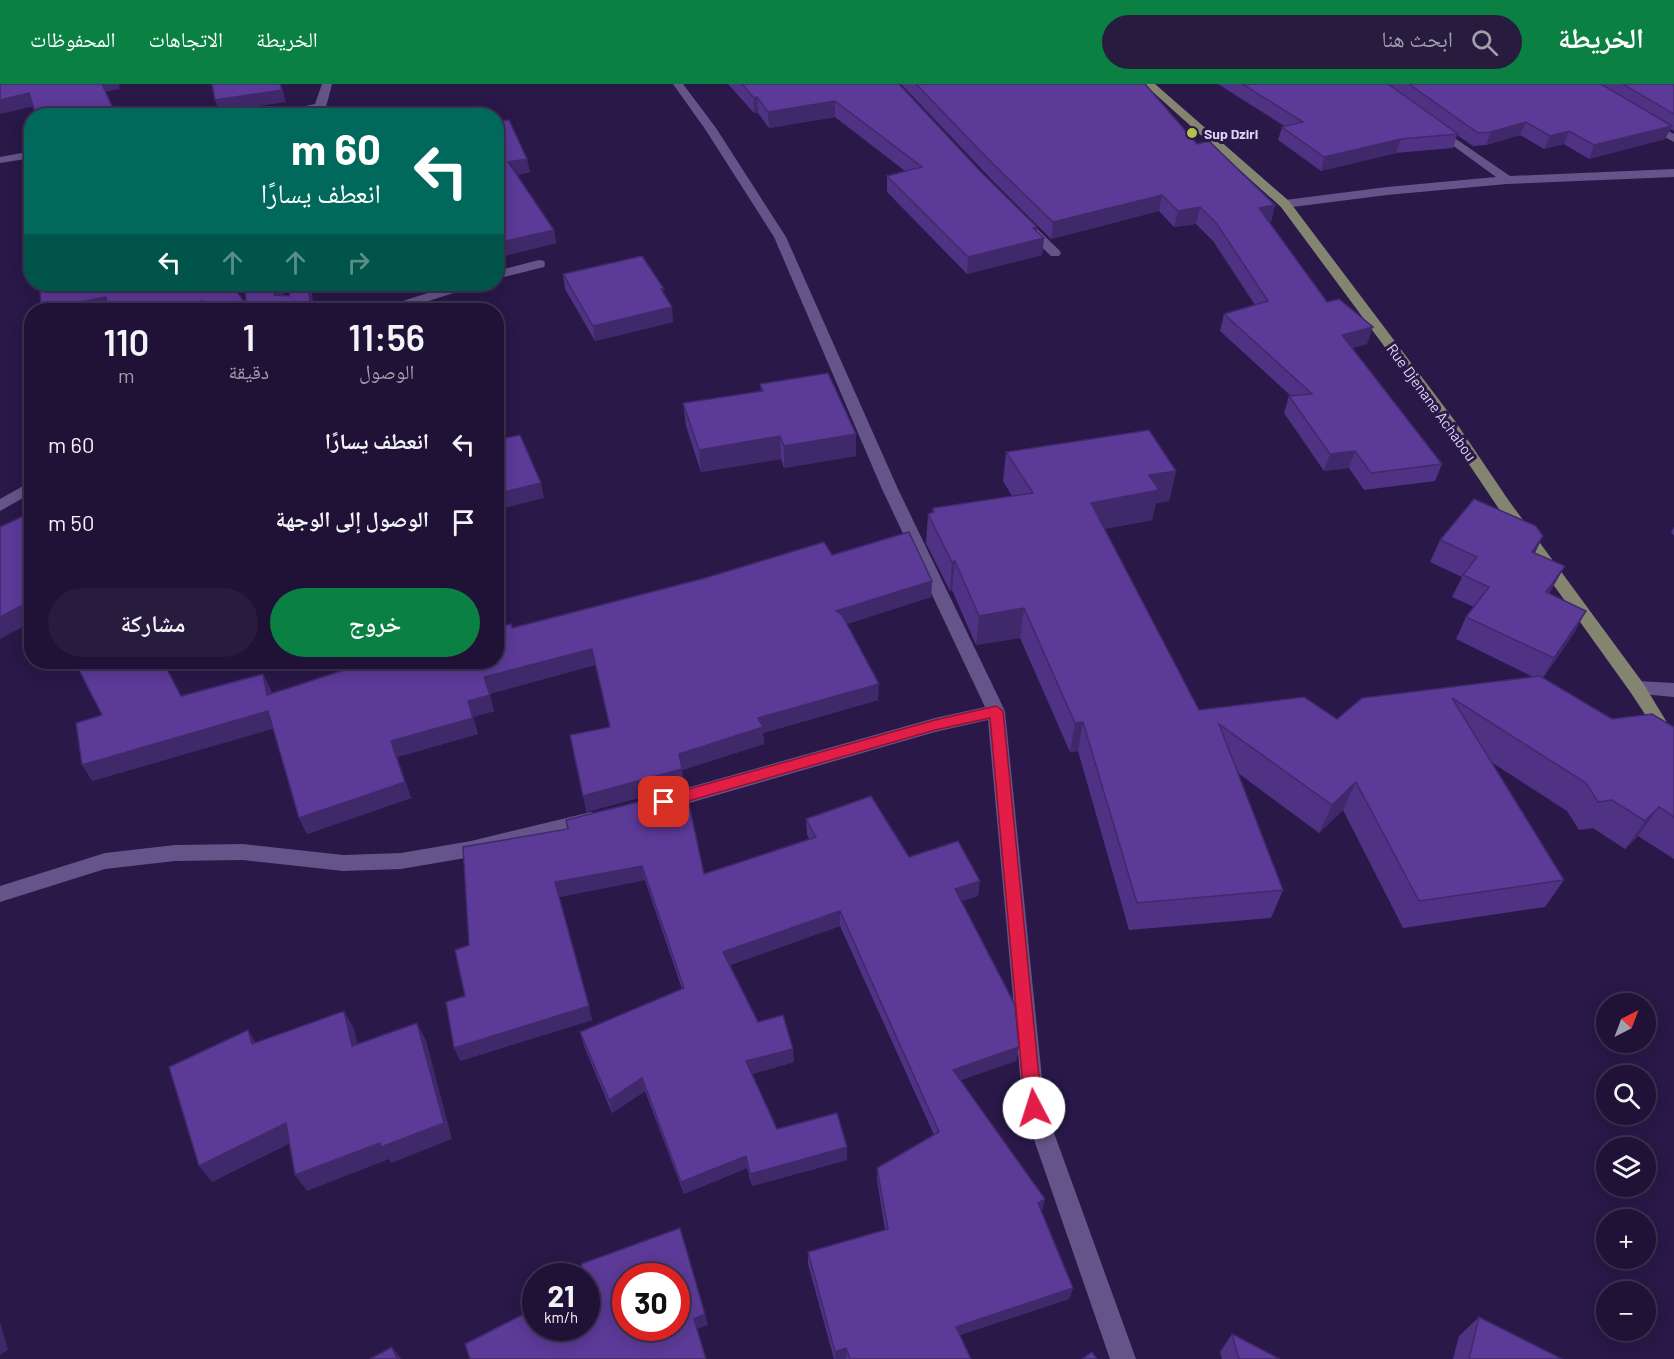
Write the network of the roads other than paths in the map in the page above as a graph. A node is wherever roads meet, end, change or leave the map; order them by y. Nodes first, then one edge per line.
1 (327, 84) edge
2 (678, 84) edge
3 (1149, 84) edge
4 (322, 108) edge
5 (1634, 115) edge
6 (1429, 123) edge
7 (1674, 139) edge
8 (24, 156) edge
9 (0, 160) edge
10 (1674, 173) edge
11 (1507, 180) junction
12 (1285, 204) junction
13 (1016, 215) edge
14 (1055, 253) dead end
15 (539, 264) dead end
16 (504, 273) edge
17 (446, 291) edge
18 (410, 303) edge
19 (24, 491) edge
20 (0, 506) edge
21 (1637, 687) junction
22 (1674, 690) edge
23 (996, 711) junction
24 (1674, 755) edge
25 (641, 807) edge
26 (607, 816) edge
27 (0, 894) edge
28 (1123, 1359) edge

1 - 4 street
2 - 23 street
3 - 12 main road, Rue Djenane Achabou
5 - 7 street
6 - 11 street
8 - 9 street
10 - 11 street
11 - 12 street
12 - 21 main road, Rue Djenane Achabou
13 - 14 street
15 - 16 street
17 - 18 street
19 - 20 street
21 - 22 street
21 - 24 main road, Rue Djenane Achabou
23 - 25 street
23 - 28 street
26 - 27 street

